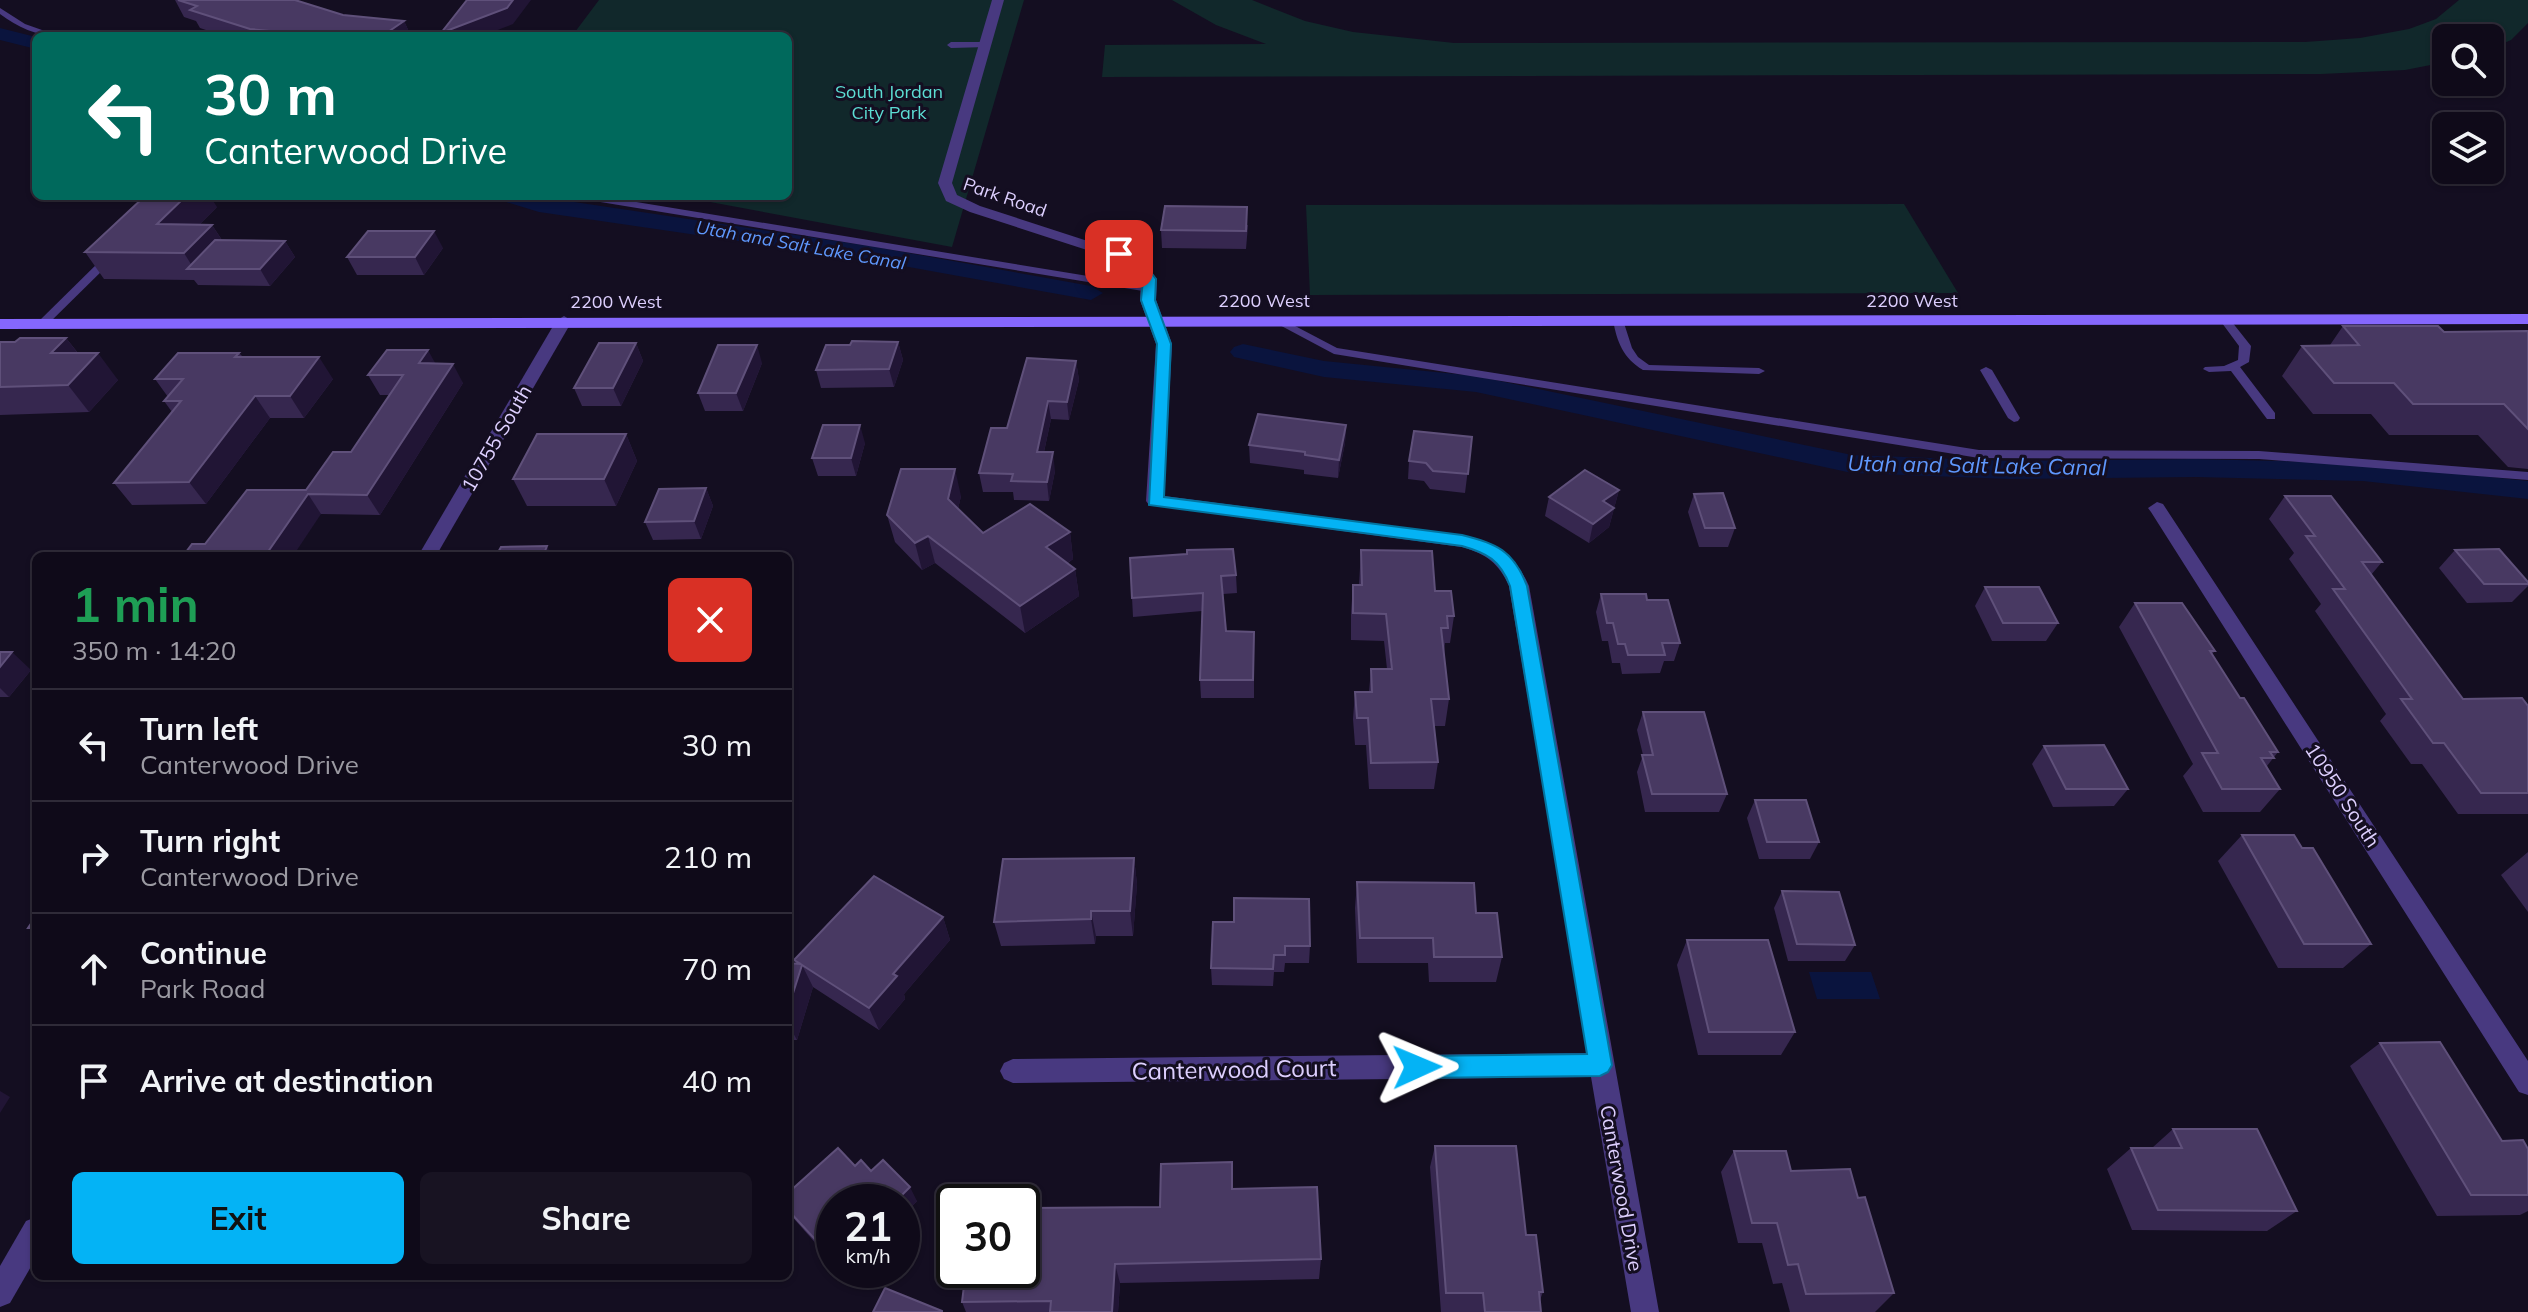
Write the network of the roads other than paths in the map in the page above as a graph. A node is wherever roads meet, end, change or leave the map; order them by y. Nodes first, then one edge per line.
1 (998, 0) edge
2 (0, 10) edge
3 (42, 32) edge
4 (951, 45) dead end
5 (984, 45) junction
6 (606, 200) edge
7 (119, 248) edge
8 (1149, 289) junction
9 (2224, 319) junction
10 (2528, 319) edge
11 (1156, 320) junction
12 (1278, 320) junction
13 (1618, 320) junction
14 (564, 321) junction
15 (0, 324) edge
16 (41, 325) junction
17 (2233, 366) junction
18 (2209, 369) dead end
19 (1986, 370) dead end
20 (1759, 371) dead end
21 (2271, 416) dead end
22 (2014, 418) dead end
23 (2528, 476) edge
24 (2157, 508) dead end
25 (429, 552) edge
26 (1600, 1065) junction
27 (1013, 1071) dead end
28 (2528, 1083) edge
29 (32, 1238) edge
30 (0, 1293) edge
31 (1645, 1312) edge

1 - 5 street, Park Road
2 - 3 lane
4 - 5 lane
5 - 8 street, Park Road
6 - 8 lane
7 - 16 lane
8 - 11 street, Park Road
9 - 10 street, 2200 West
9 - 13 street, 2200 West
9 - 17 lane
11 - 12 street, 2200 West
11 - 14 street, 2200 West
11 - 26 street, Canterwood Drive
12 - 13 street, 2200 West
12 - 23 lane
13 - 20 lane
14 - 16 street, 2200 West
14 - 25 street, 10755 South
15 - 16 street, 2200 West
17 - 18 lane
17 - 21 lane
19 - 22 lane
24 - 28 street, 10950 South
26 - 27 street, Canterwood Court
26 - 31 street, Canterwood Drive
29 - 30 street

